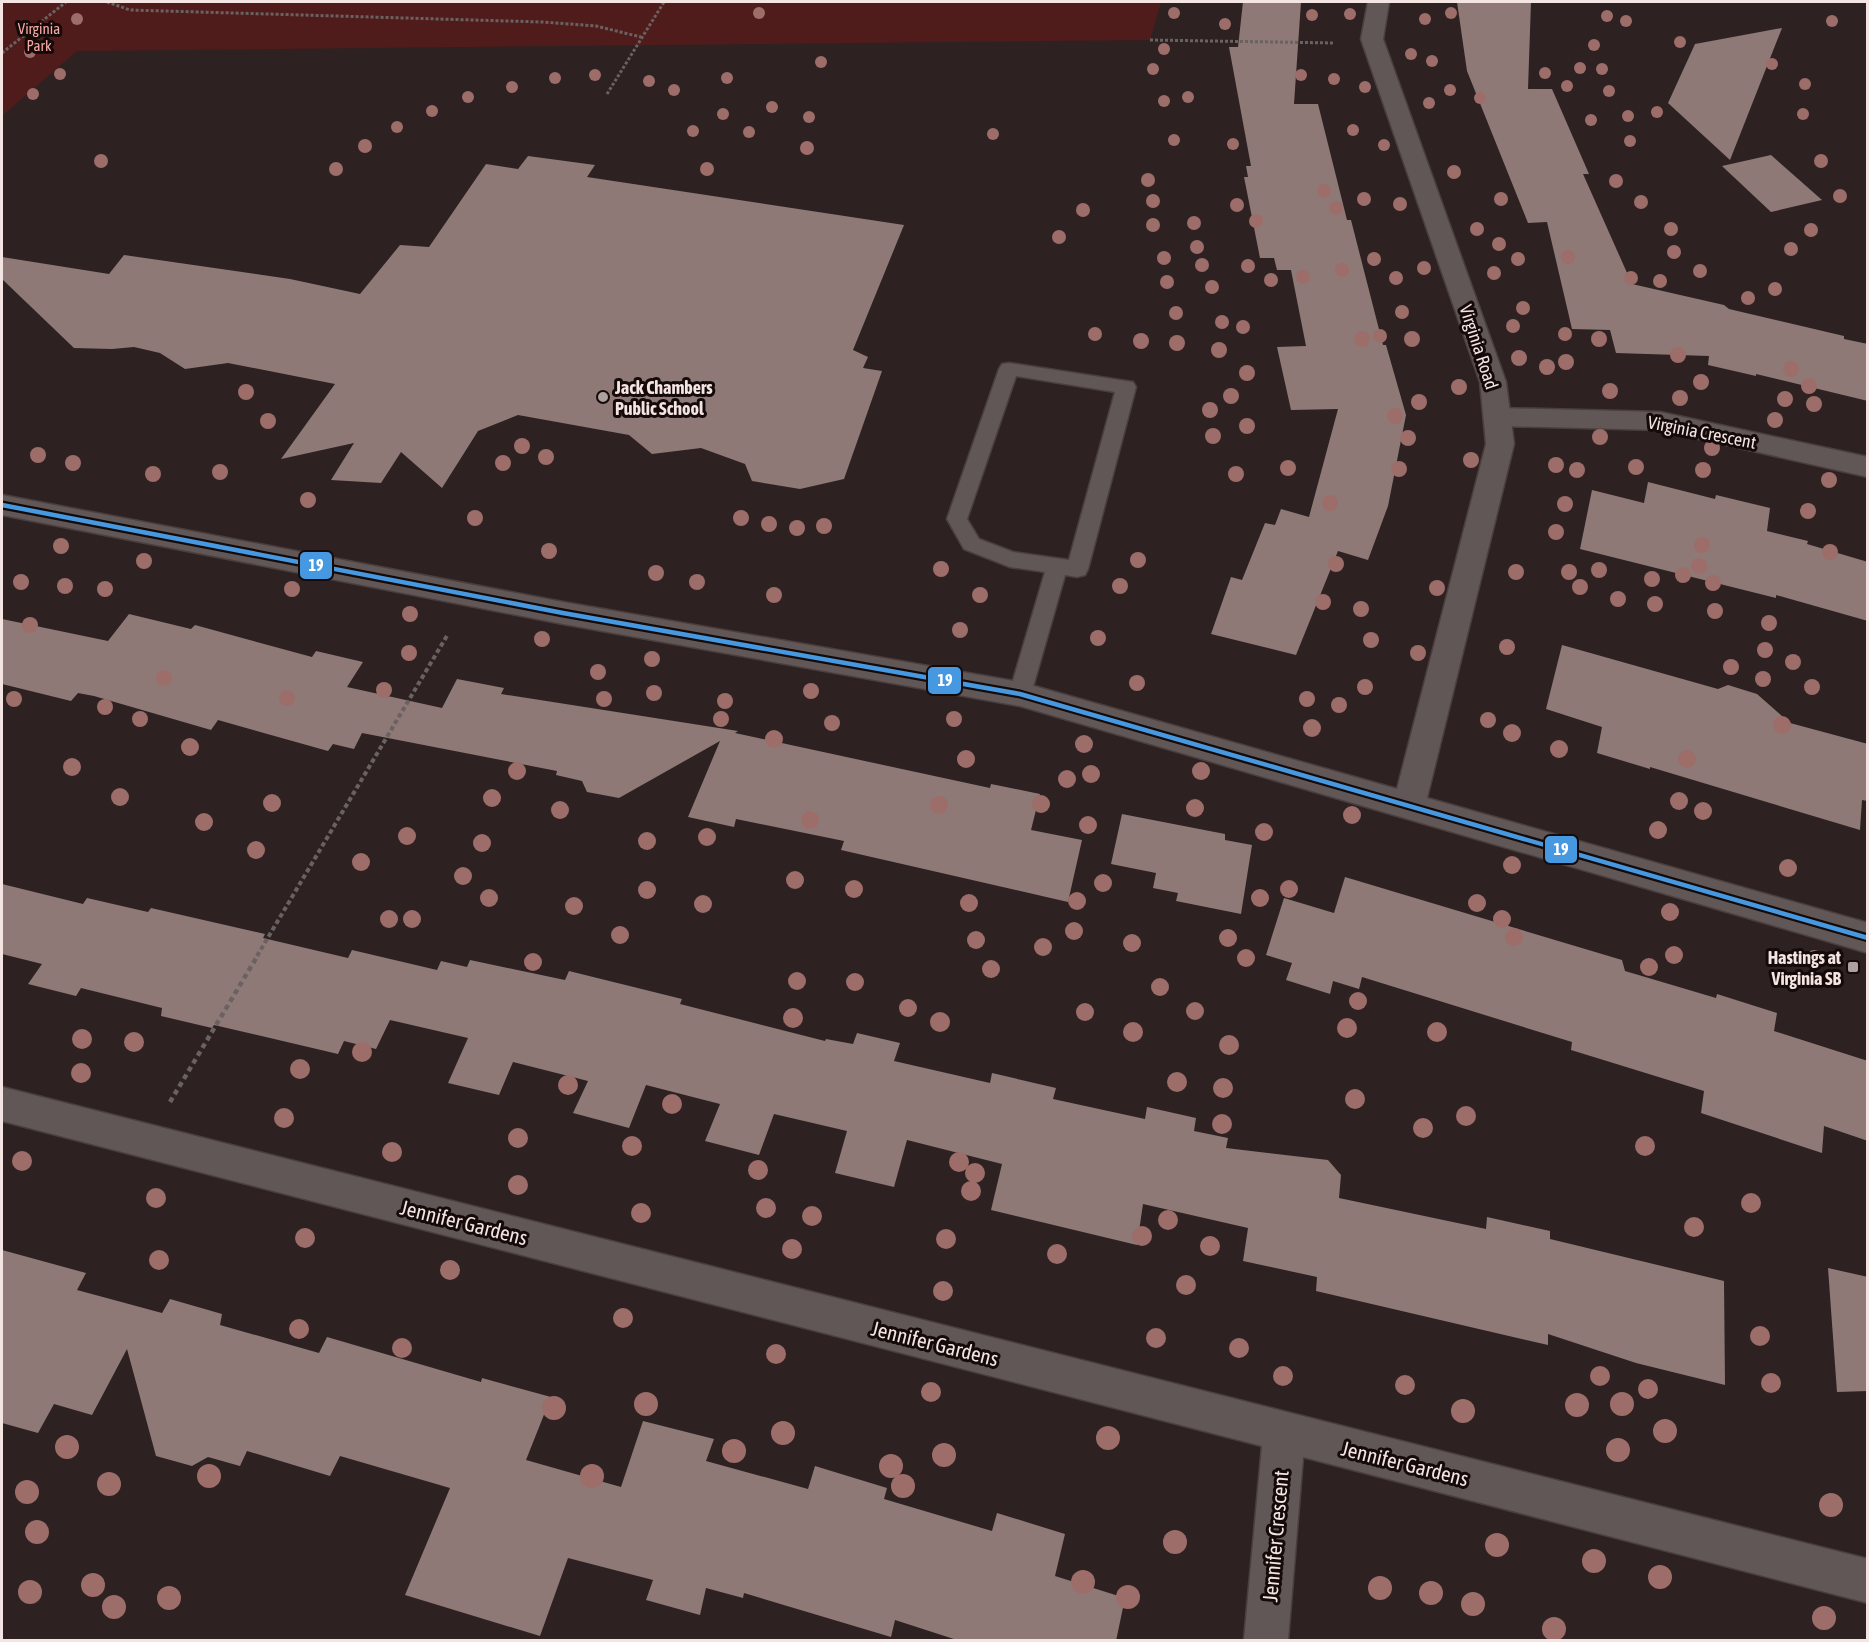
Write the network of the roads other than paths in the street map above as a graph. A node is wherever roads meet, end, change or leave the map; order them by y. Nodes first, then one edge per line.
1 (1378, 2) edge
2 (1499, 417) junction
3 (1868, 467) edge
4 (2, 505) edge
5 (1057, 567) junction
6 (1020, 694) junction
7 (1409, 805) junction
8 (1868, 938) edge
9 (2, 1104) edge
10 (1284, 1432) junction
11 (1868, 1581) edge
12 (1266, 1641) edge

1 - 2 street, Virginia Road
2 - 3 street, Virginia Crescent
2 - 7 street, Virginia Road
4 - 6 street
5 - 5 lane
5 - 6 lane
6 - 7 street
7 - 8 street
9 - 10 street, Jennifer Gardens
10 - 11 street, Jennifer Gardens
10 - 12 street, Jennifer Crescent

